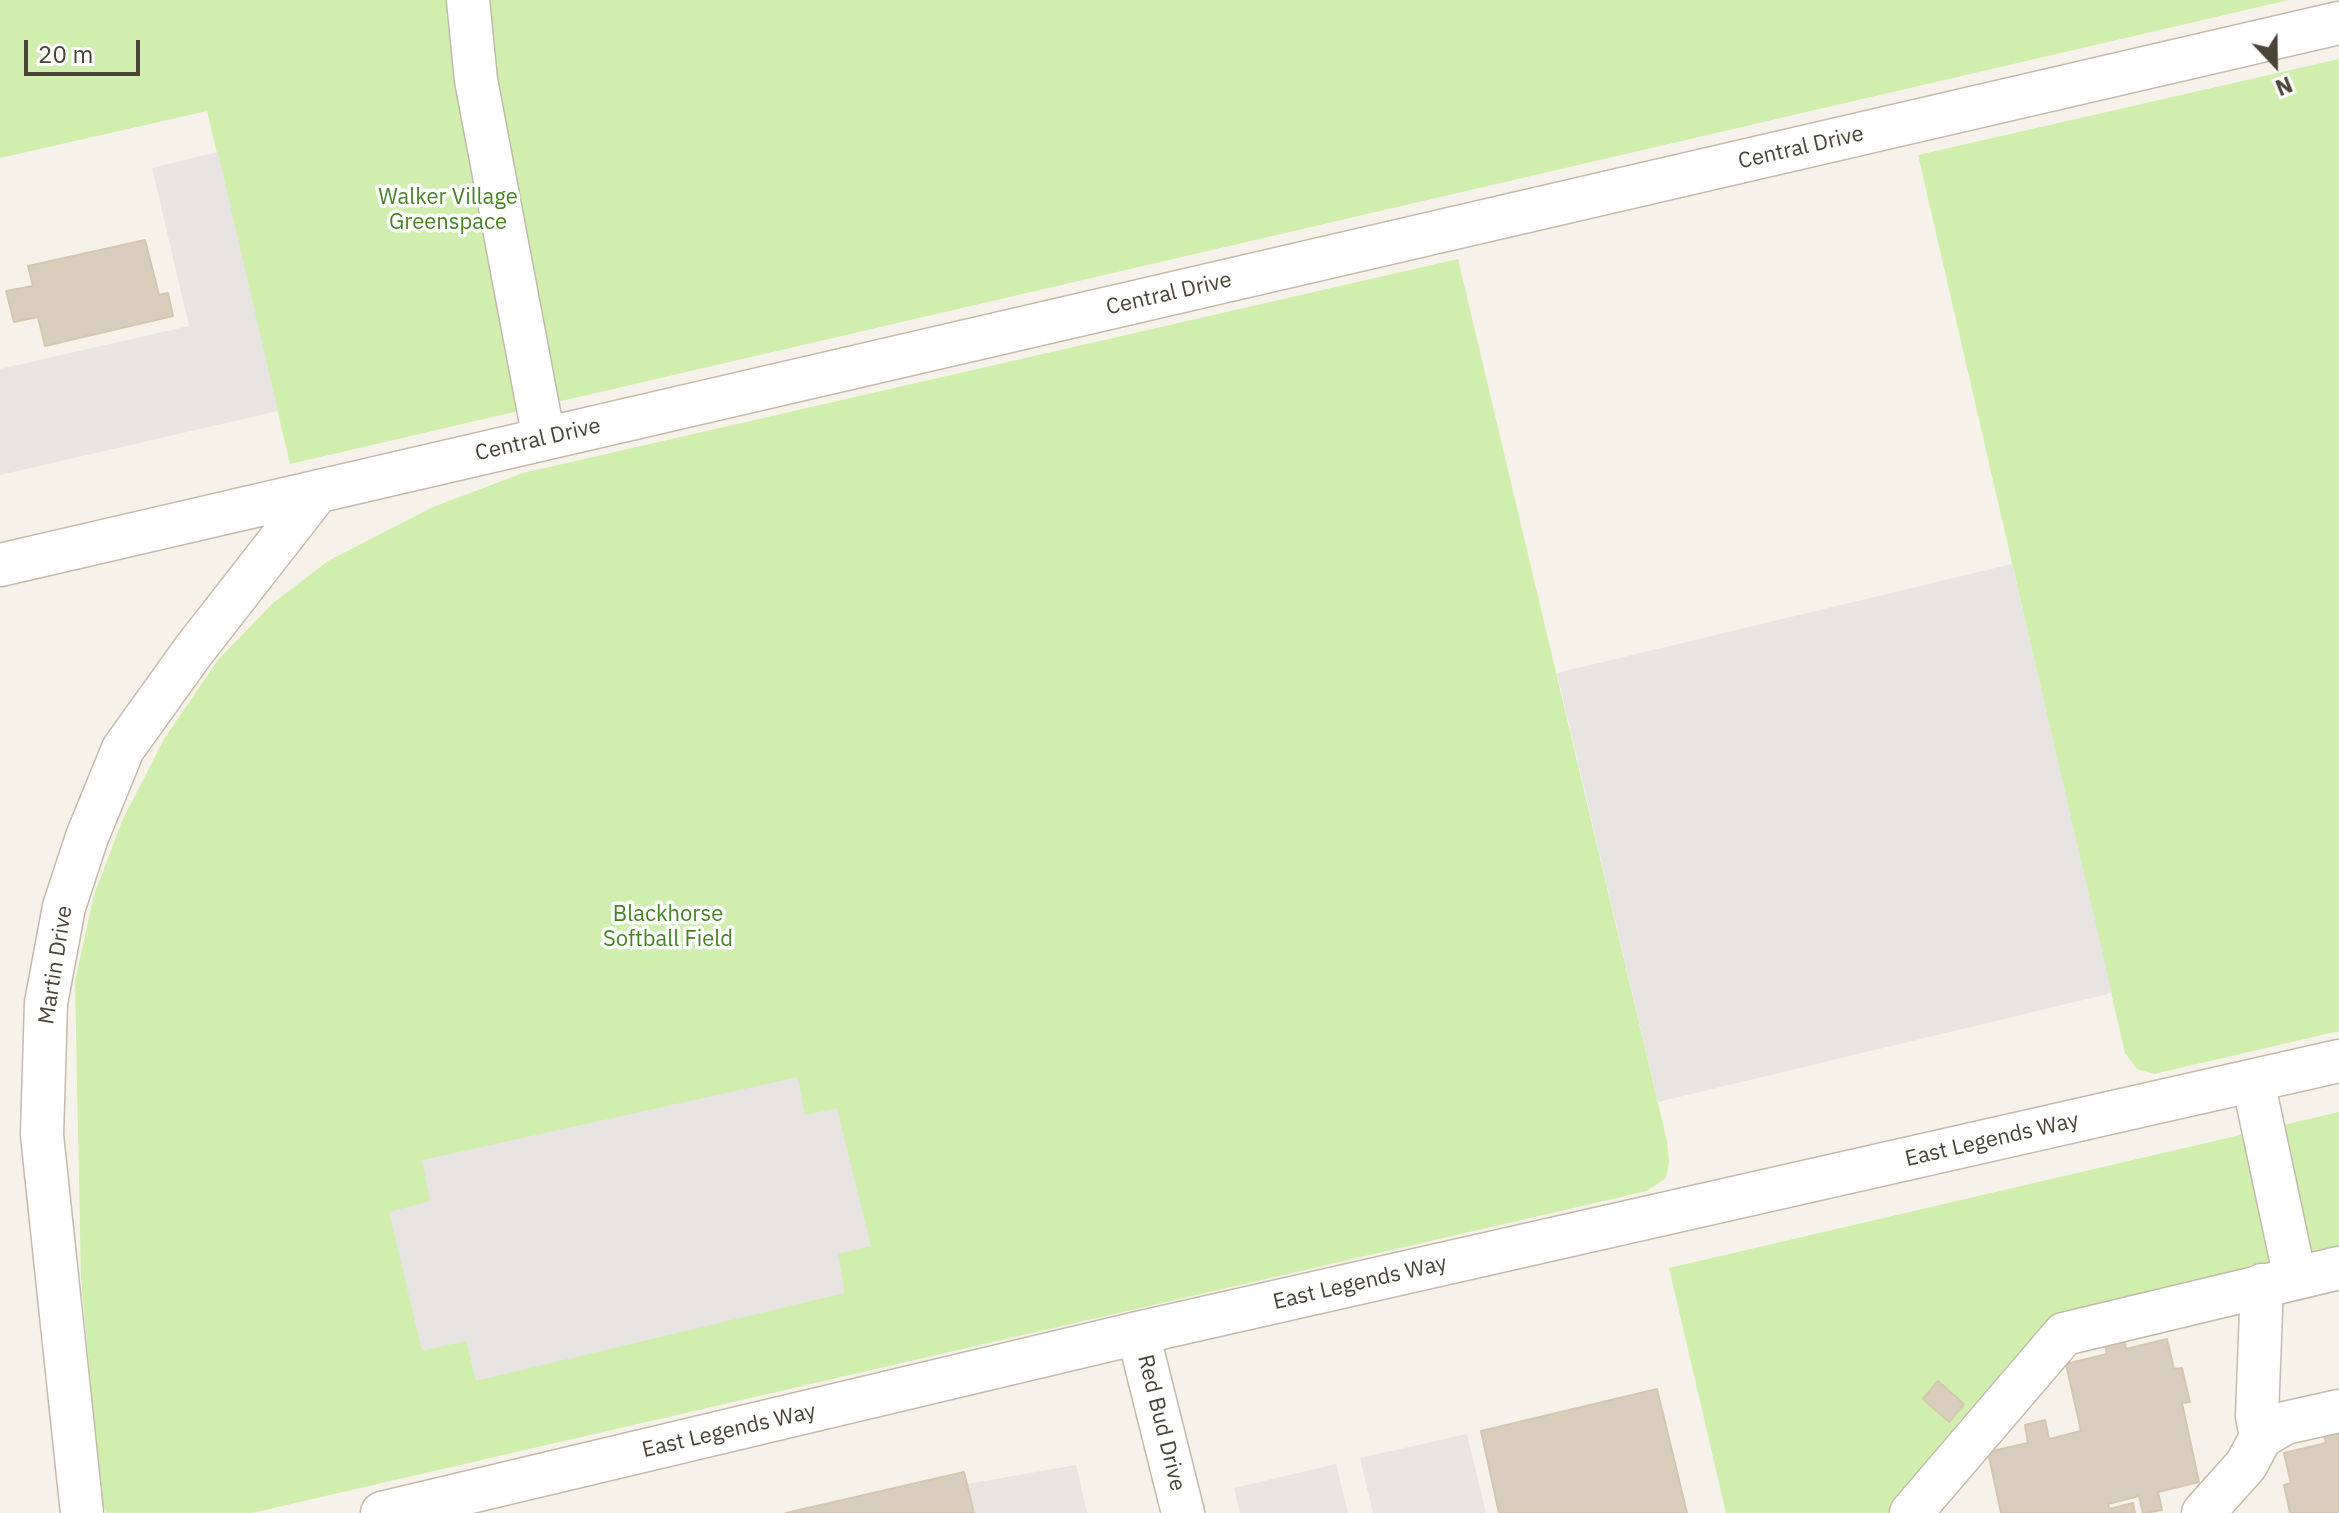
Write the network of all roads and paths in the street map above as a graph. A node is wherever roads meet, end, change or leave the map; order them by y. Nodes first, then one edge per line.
1 (468, 0) edge
2 (2339, 23) edge
3 (544, 439) junction
4 (318, 491) junction
5 (0, 565) edge
6 (2339, 1061) edge
7 (2253, 1081) junction
8 (2313, 1277) edge
9 (1138, 1333) junction
10 (2339, 1411) edge
11 (2261, 1437) junction
12 (82, 1513) edge
13 (382, 1513) edge
14 (1183, 1513) edge
15 (1911, 1513) edge
16 (2203, 1513) edge

1 - 3 street
2 - 3 street, Central Drive
3 - 4 street, Central Drive
4 - 5 street, Central Drive
4 - 12 street, Martin Drive
6 - 7 street, East Legends Way
7 - 8 street
7 - 9 street, East Legends Way
8 - 11 street
8 - 15 street
9 - 13 street, East Legends Way
9 - 14 street, Red Bud Drive
10 - 11 street
11 - 16 street

